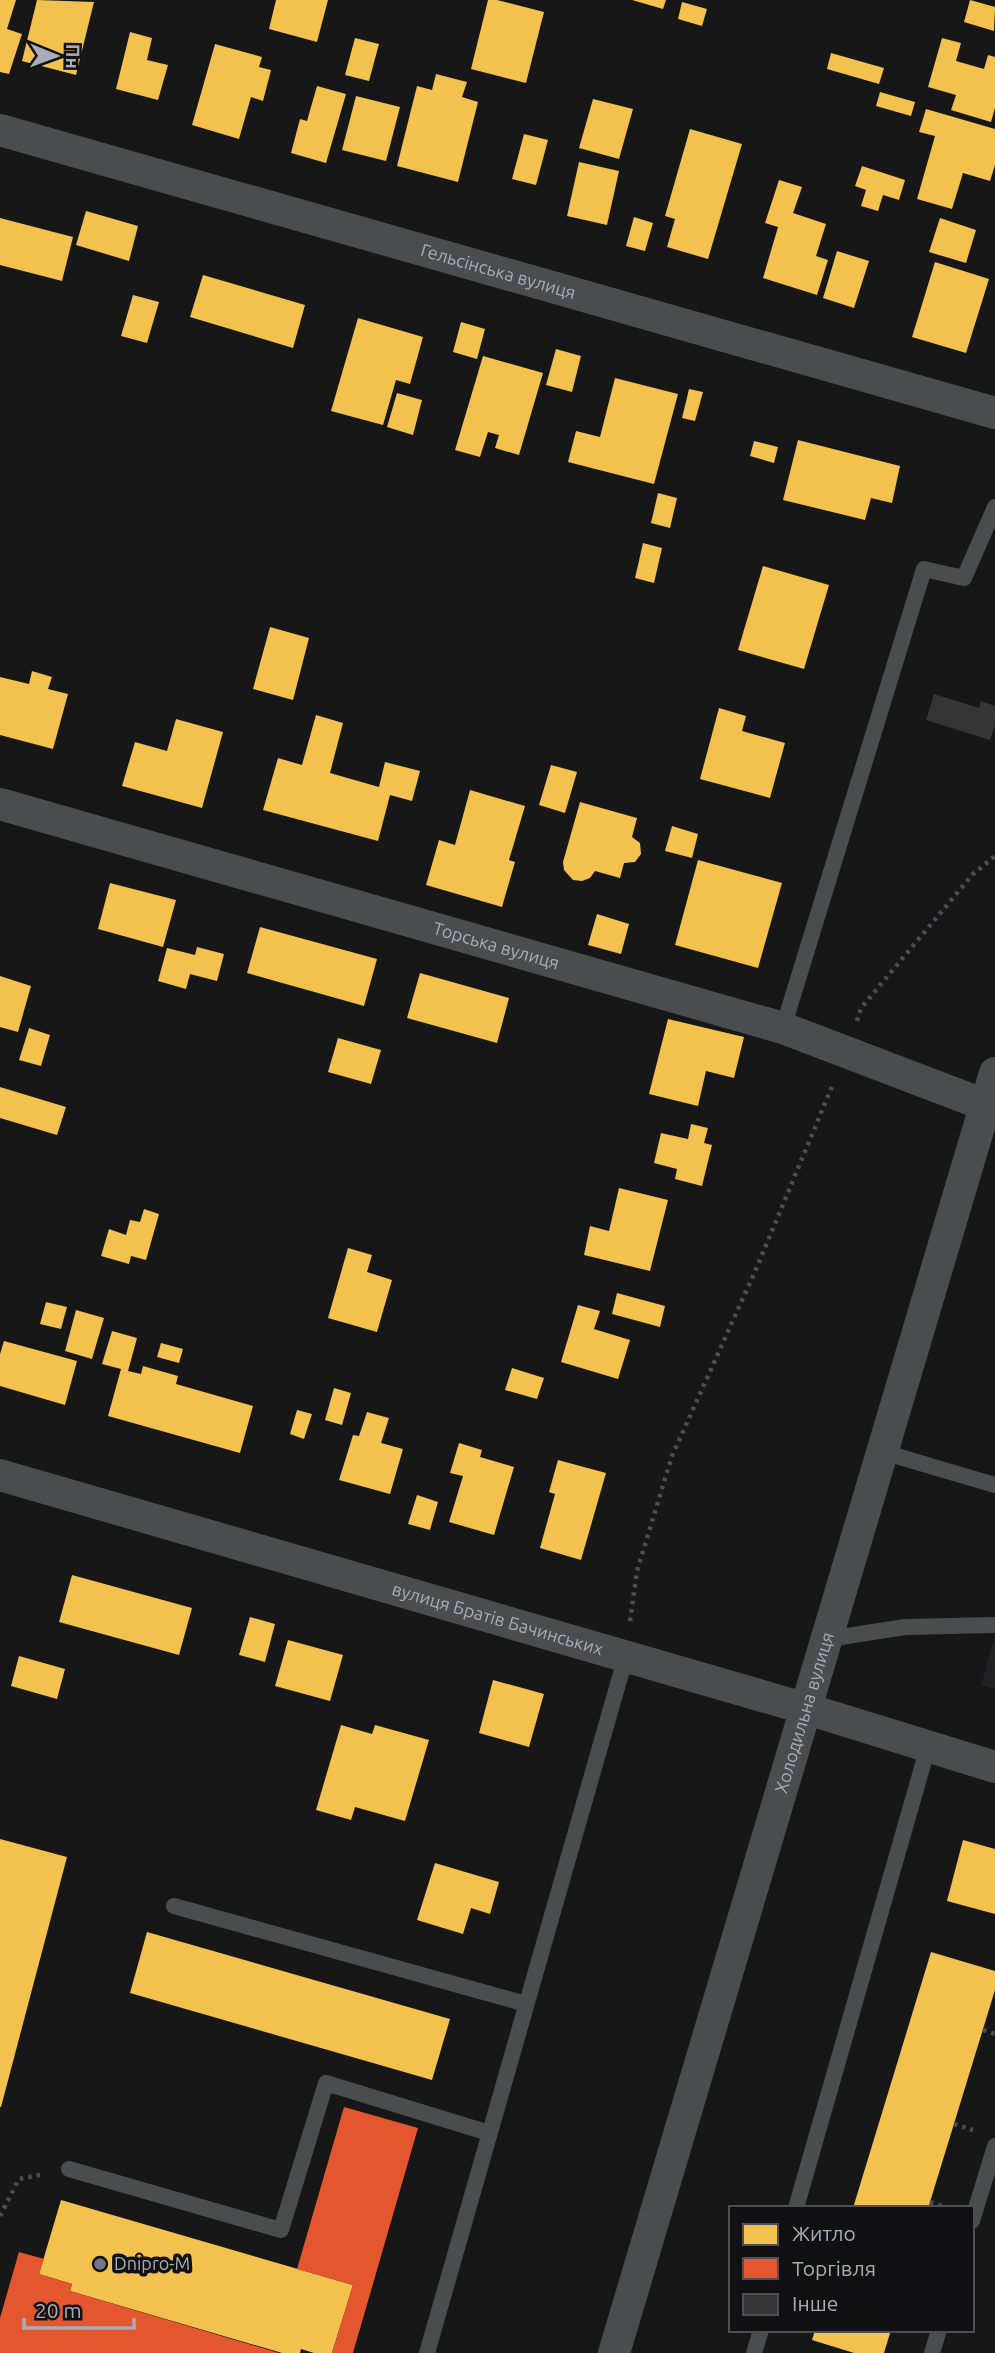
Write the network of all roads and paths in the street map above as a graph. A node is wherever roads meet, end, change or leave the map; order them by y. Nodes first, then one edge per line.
1 (0, 131) edge
2 (995, 413) edge
3 (995, 507) edge
4 (0, 804) edge
5 (995, 856) edge
6 (783, 1028) junction
7 (846, 1052) junction
8 (995, 1073) edge
9 (985, 1105) junction
10 (883, 1452) junction
11 (0, 1475) edge
12 (995, 1485) edge
13 (995, 1625) edge
14 (828, 1639) junction
15 (626, 1656) junction
16 (807, 1709) junction
17 (928, 1747) junction
18 (995, 1767) edge
19 (174, 1906) dead end
20 (526, 2004) junction
21 (983, 2030) dead end
22 (995, 2034) edge
23 (489, 2133) junction
24 (995, 2146) edge
25 (69, 2169) joint
26 (930, 2202) dead end
27 (797, 2206) edge
28 (942, 2206) edge
29 (974, 2214) edge
30 (0, 2216) edge
31 (760, 2332) edge
32 (938, 2332) edge
33 (617, 2343) edge
34 (426, 2353) edge
35 (754, 2353) edge
36 (932, 2353) edge

1 - 2 street, Гельсінська вулиця
3 - 6 lane
4 - 6 street, Торська вулиця
5 - 7 path
6 - 7 street, Торська вулиця
7 - 9 street, Торська вулиця
7 - 15 path
8 - 9 street, Холодильна вулиця
9 - 10 street, Холодильна вулиця
10 - 12 lane
10 - 14 street, Холодильна вулиця
11 - 15 street, вулиця Братів Бачинських
13 - 14 lane
14 - 16 street, Холодильна вулиця
15 - 16 street, вулиця Братів Бачинських
15 - 20 lane
16 - 17 street, вулиця Братів Бачинських
16 - 33 street, Холодильна вулиця
17 - 18 street, вулиця Братів Бачинських
17 - 27 lane
19 - 20 lane
20 - 23 lane
21 - 22 path
23 - 25 lane
23 - 34 lane
24 - 29 lane
25 - 30 path
26 - 28 path
31 - 35 lane
32 - 36 lane

